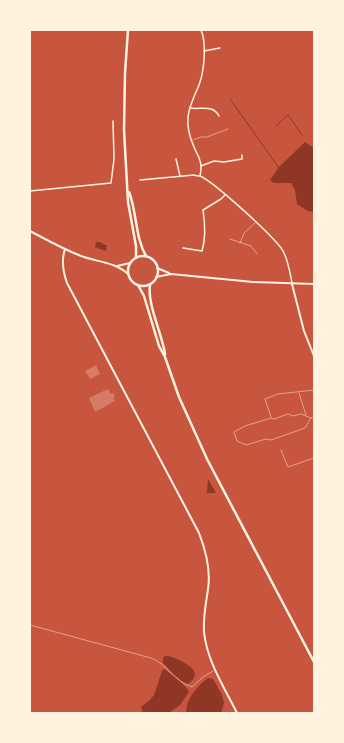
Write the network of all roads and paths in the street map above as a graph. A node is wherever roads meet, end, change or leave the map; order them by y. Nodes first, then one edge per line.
1 (128, 30) edge
2 (201, 30) edge
3 (220, 48) dead end
4 (204, 51) junction
5 (190, 108) junction
6 (219, 116) dead end
7 (113, 121) dead end
8 (228, 129) dead end
9 (191, 140) junction
10 (242, 155) dead end
11 (176, 159) dead end
12 (201, 166) junction
13 (180, 176) junction
14 (200, 176) junction
15 (140, 180) dead end
16 (128, 189) junction
17 (30, 191) edge
18 (225, 195) junction
19 (256, 222) junction
20 (30, 231) edge
21 (230, 239) dead end
22 (240, 243) junction
23 (183, 248) dead end
24 (65, 249) junction
25 (257, 254) dead end
26 (146, 256) junction
27 (136, 258) junction
28 (130, 264) junction
29 (116, 266) junction
30 (157, 268) junction
31 (128, 274) junction
32 (170, 274) junction
33 (156, 277) junction
34 (150, 284) junction
35 (292, 284) junction
36 (314, 284) edge
37 (138, 285) junction
38 (314, 356) edge
39 (165, 357) junction
40 (314, 390) edge
41 (299, 392) junction
42 (307, 416) junction
43 (314, 417) edge
44 (271, 418) junction
45 (311, 418) junction
46 (282, 450) dead end
47 (314, 458) edge
48 (30, 625) edge
49 (314, 662) edge
50 (215, 671) junction
51 (237, 713) edge

1 - 16 main road
2 - 4 street
3 - 4 street
4 - 5 street
5 - 6 street
5 - 9 street
7 - 17 street
8 - 9 lane
9 - 12 street
10 - 12 street
11 - 13 street
12 - 14 street
13 - 14 street
13 - 15 street
14 - 18 street
16 - 26 main road
16 - 27 main road
18 - 19 street
18 - 23 street
19 - 22 lane
19 - 35 street
20 - 24 street
21 - 22 lane
22 - 25 lane
24 - 29 street
24 - 50 street
26 - 27 main road
26 - 30 main road
27 - 28 main road
28 - 29 street
28 - 31 main road
29 - 31 street
30 - 32 street
30 - 33 main road
31 - 37 main road
32 - 33 street
32 - 35 street
33 - 34 main road
34 - 37 main road
34 - 39 main road
35 - 36 street
35 - 38 street
37 - 39 main road
39 - 49 main road
40 - 41 lane
41 - 42 lane
41 - 44 lane
42 - 44 lane
42 - 45 lane
43 - 45 lane
44 - 45 lane
46 - 47 lane
48 - 50 path
50 - 51 street

